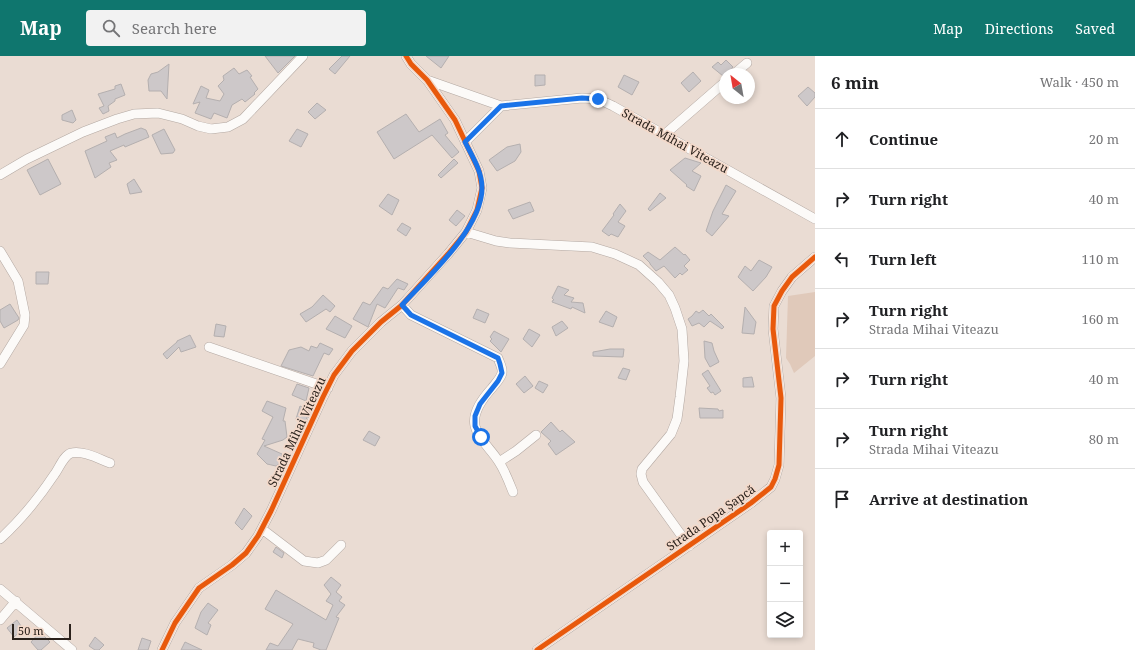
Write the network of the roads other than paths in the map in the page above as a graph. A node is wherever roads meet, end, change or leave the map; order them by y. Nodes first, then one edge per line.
1 (303, 56) edge
2 (410, 59) edge
3 (747, 63) dead end
4 (741, 68) edge
5 (427, 80) junction
6 (719, 87) edge
7 (501, 106) junction
8 (664, 135) junction
9 (465, 142) junction
10 (0, 175) edge
11 (815, 219) edge
12 (466, 232) junction
13 (0, 251) edge
14 (815, 257) edge
15 (402, 305) junction
16 (209, 347) dead end
17 (0, 364) edge
18 (328, 388) junction
19 (536, 435) dead end
20 (499, 462) junction
21 (110, 463) dead end
22 (514, 492) dead end
23 (262, 529) junction
24 (0, 539) edge
25 (341, 545) dead end
26 (688, 546) junction
27 (0, 589) edge
28 (16, 601) junction
29 (0, 620) edge
30 (72, 650) edge
31 (162, 650) edge
32 (537, 650) edge

1 - 10 street
2 - 5 street, Strada Mihai Viteazu
3 - 4 street
5 - 7 street
5 - 9 street, Strada Mihai Viteazu
6 - 8 street
7 - 8 street, Strada Mihai Viteazu
7 - 9 street
8 - 11 street, Strada Mihai Viteazu
9 - 12 street, Strada Mihai Viteazu
12 - 15 street, Strada Mihai Viteazu
12 - 26 street
13 - 17 street
14 - 26 street, Strada Popa Șapcă
15 - 18 street, Strada Mihai Viteazu
15 - 20 street
16 - 18 street
18 - 23 street, Strada Mihai Viteazu
19 - 20 street
20 - 22 street
21 - 24 street
23 - 25 street
23 - 31 street, Strada Mihai Viteazu
26 - 32 street, Strada Popa Șapcă
27 - 28 street
28 - 29 street
28 - 30 street

